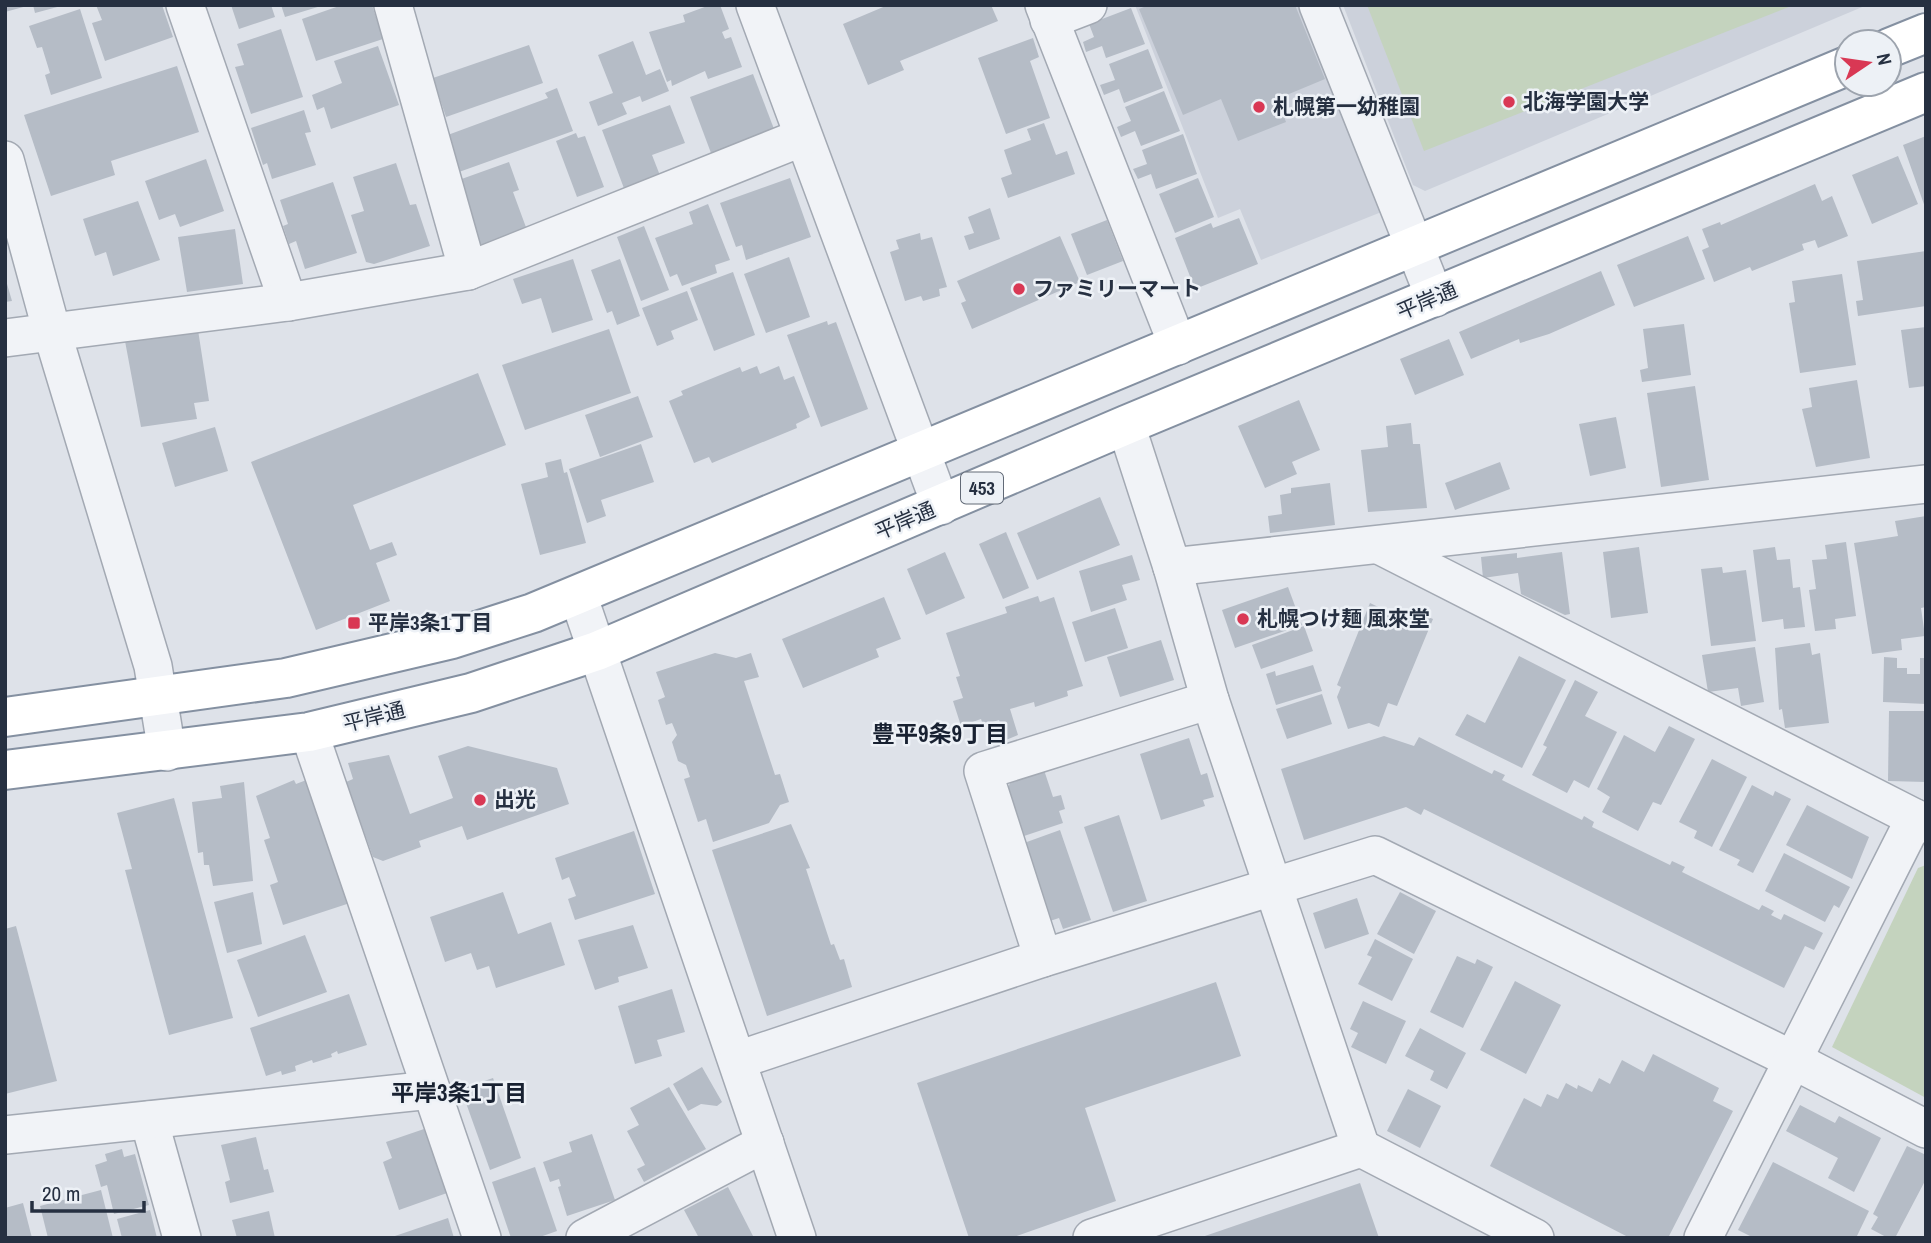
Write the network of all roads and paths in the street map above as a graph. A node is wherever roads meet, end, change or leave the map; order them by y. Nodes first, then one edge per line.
1 (185, 5) edge
2 (393, 5) edge
3 (755, 5) edge
4 (1088, 5) edge
5 (1318, 5) edge
6 (1047, 13) edge
7 (1926, 33) edge
8 (1903, 42) edge
9 (1833, 72) edge
10 (1926, 92) edge
11 (803, 137) junction
12 (5, 160) edge
13 (1414, 248) junction
14 (468, 271) junction
15 (1435, 298) junction
16 (288, 302) junction
17 (51, 332) junction
18 (5, 338) edge
19 (1178, 346) junction
20 (1126, 425) junction
21 (921, 451) junction
22 (1926, 484) edge
23 (941, 506) junction
24 (1381, 547) junction
25 (1172, 567) junction
26 (578, 595) junction
27 (597, 651) junction
28 (159, 697) junction
29 (1210, 700) junction
30 (5, 717) edge
31 (309, 732) junction
32 (167, 752) junction
33 (5, 770) edge
34 (1920, 821) edge
35 (1274, 885) junction
36 (1043, 958) junction
37 (737, 1060) junction
38 (1793, 1060) junction
39 (431, 1090) junction
40 (149, 1120) junction
41 (1926, 1129) edge
42 (5, 1135) edge
43 (765, 1143) junction
44 (1361, 1148) junction
45 (182, 1238) edge
46 (482, 1238) edge
47 (585, 1238) edge
48 (797, 1238) edge
49 (1092, 1238) edge
50 (1535, 1238) edge
51 (1703, 1238) edge

1 - 16 street
2 - 14 street
3 - 11 street
4 - 6 street
5 - 13 street
6 - 19 street
7 - 8 highway
9 - 13 highway
10 - 15 highway, 平岸通 / 453
11 - 14 street
11 - 21 street
12 - 17 street
13 - 15 street
13 - 19 highway
14 - 16 street
15 - 20 highway, 平岸通 / 453
16 - 17 street
17 - 18 street
17 - 28 street
19 - 21 highway
20 - 23 highway, 平岸通 / 453
20 - 25 street
21 - 23 street
21 - 26 highway
22 - 24 street
23 - 27 highway, 平岸通 / 453
24 - 25 street
24 - 34 street
25 - 29 street
26 - 27 street
26 - 28 highway
27 - 31 highway, 平岸通 / 453
27 - 37 street
28 - 30 highway
28 - 32 street
29 - 35 street
29 - 36 street
31 - 32 highway, 平岸通 / 453
31 - 39 street
32 - 33 highway, 平岸通 / 453
34 - 38 street
35 - 36 street
35 - 38 street
35 - 44 street
36 - 37 street
37 - 43 street
38 - 41 street
38 - 51 street
39 - 40 street
39 - 46 street
40 - 42 street
40 - 45 street
43 - 47 street
43 - 48 street
44 - 49 street
44 - 50 street

